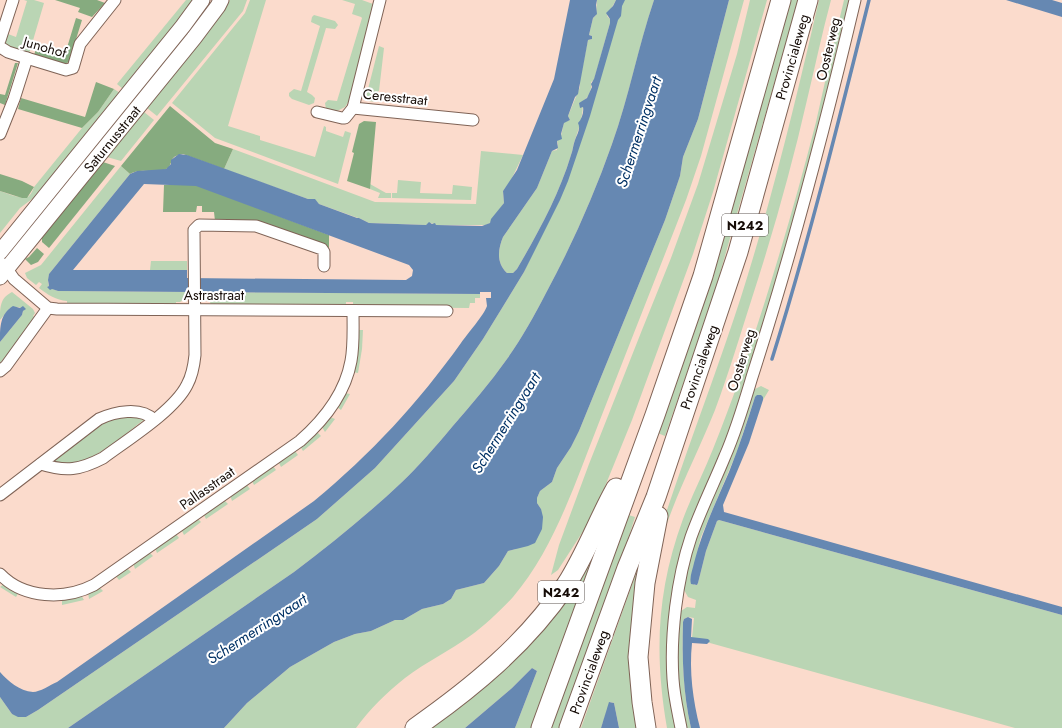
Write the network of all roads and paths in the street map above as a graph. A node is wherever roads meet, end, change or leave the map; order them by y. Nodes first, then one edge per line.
1 (13, 0) edge
2 (116, 0) edge
3 (202, 0) edge
4 (221, 0) edge
5 (380, 0) edge
6 (780, 0) edge
7 (808, 0) edge
8 (855, 0) edge
9 (0, 40) edge
10 (0, 47) edge
11 (27, 58) junction
12 (353, 108) junction
13 (317, 112) dead end
14 (473, 120) dead end
15 (0, 134) edge
16 (0, 252) edge
17 (324, 266) dead end
18 (2, 269) edge
19 (48, 308) junction
20 (196, 310) junction
21 (353, 311) junction
22 (447, 311) dead end
23 (0, 371) edge
24 (655, 415) junction
25 (154, 420) junction
26 (675, 436) junction
27 (41, 464) junction
28 (0, 495) edge
29 (0, 574) edge
30 (415, 728) edge
31 (541, 728) edge
32 (569, 728) edge
33 (646, 728) edge
34 (681, 728) edge

1 - 9 street
2 - 11 street, Junohof
3 - 16 street, Saturnusstraat
4 - 18 street, Saturnusstraat
5 - 12 street, Ceresstraat
6 - 24 highway, Provincialeweg / N242
7 - 26 highway, Provincialeweg / N242
8 - 34 street, Oosterweg
10 - 11 street, Junohof
11 - 15 street
12 - 13 street
12 - 14 street, Ceresstraat
17 - 20 street
18 - 19 street
19 - 20 street, Astrastraat
19 - 23 street
20 - 21 street, Astrastraat
20 - 25 street
21 - 22 street, Astrastraat
21 - 29 street, Pallasstraat
24 - 30 highway, N242
24 - 31 highway, Provincialeweg / N242
25 - 27 street
25 - 27 street
26 - 32 highway, Provincialeweg / N242
26 - 33 highway, N242
27 - 28 street

